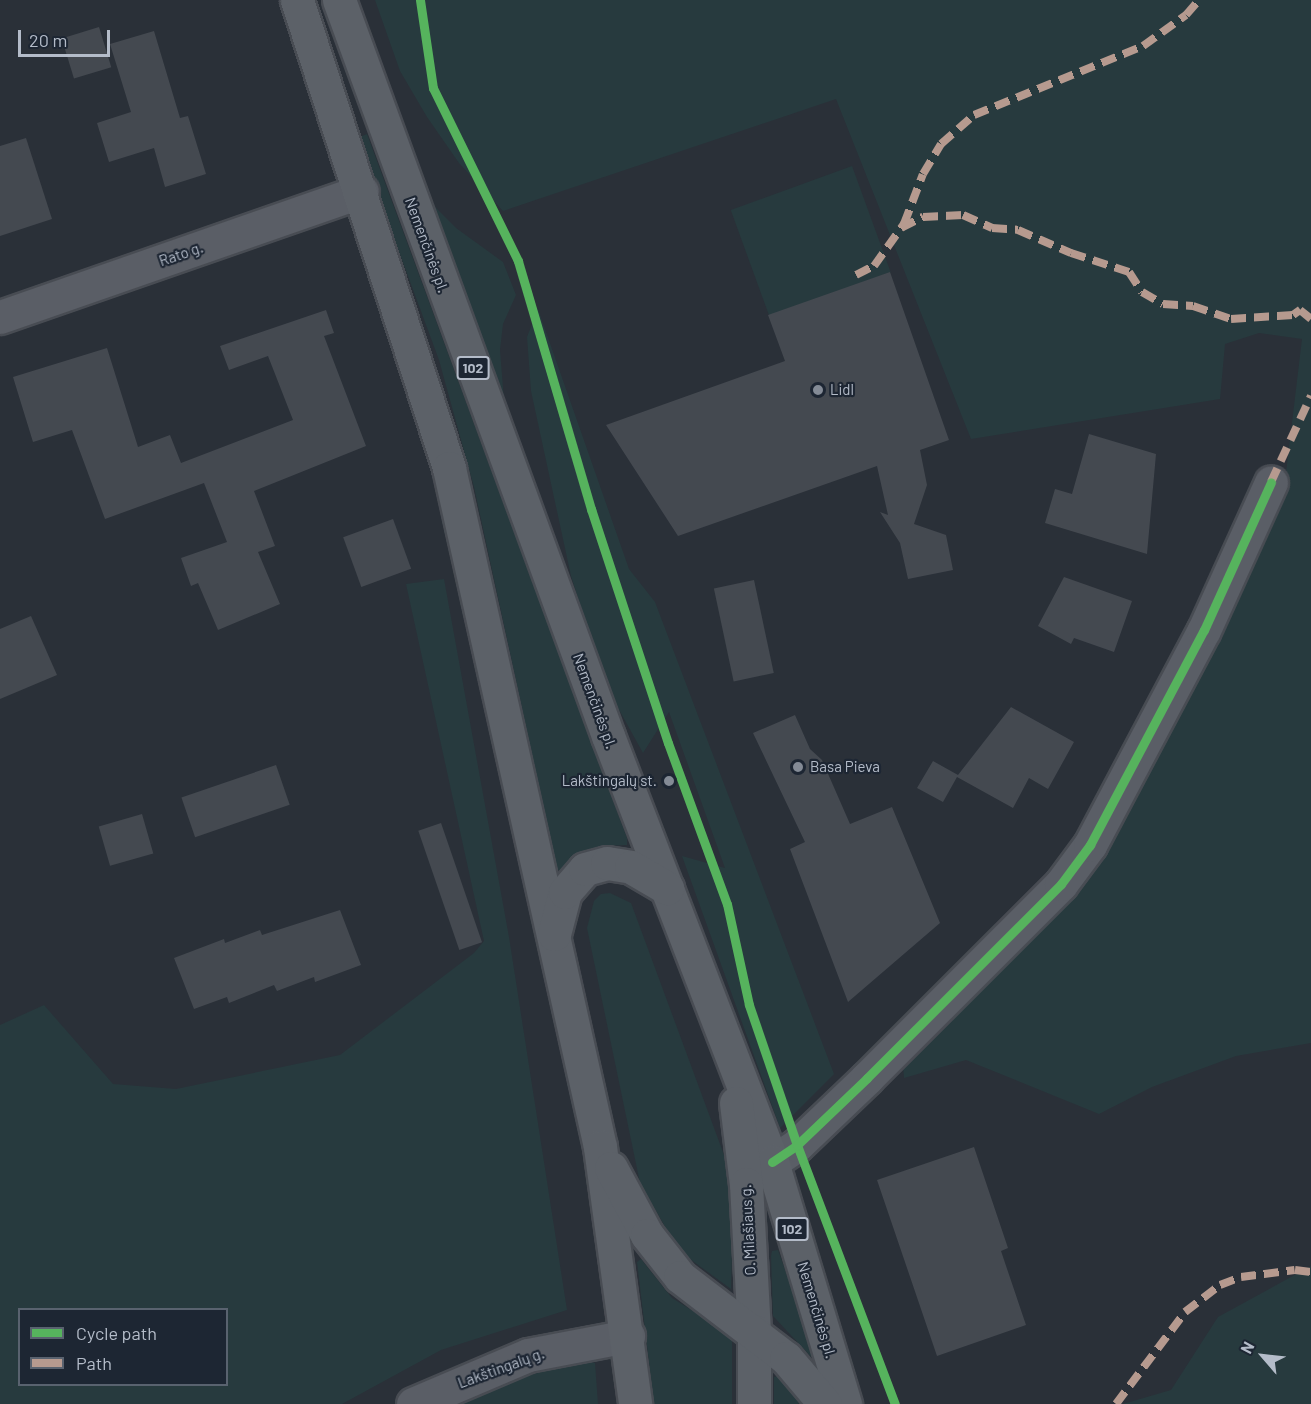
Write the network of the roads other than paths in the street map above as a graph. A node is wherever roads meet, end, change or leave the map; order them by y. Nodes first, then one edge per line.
1 (297, 0) edge
2 (339, 0) edge
3 (362, 191) junction
4 (0, 317) edge
5 (1271, 482) dead end
6 (667, 888) junction
7 (553, 941) junction
8 (730, 1057) junction
9 (600, 1147) junction
10 (772, 1162) junction
11 (754, 1331) junction
12 (628, 1336) junction
13 (413, 1404) edge
14 (635, 1404) edge
15 (754, 1404) edge
16 (825, 1404) edge
17 (845, 1404) edge

1 - 3 main road
2 - 6 main road, Nemenčinės pl. / 102
3 - 4 street, Rato g.
3 - 7 main road
5 - 10 street
6 - 7 main road
6 - 8 main road, Nemenčinės pl. / 102
7 - 9 main road
8 - 10 main road, Nemenčinės pl. / 102
8 - 11 main road, O. Milašiaus g.
9 - 11 main road
9 - 12 main road
10 - 17 main road, Nemenčinės pl. / 102
11 - 15 main road, O. Milašiaus g.
11 - 16 main road
12 - 13 street, Lakštingalų g.
12 - 14 main road

